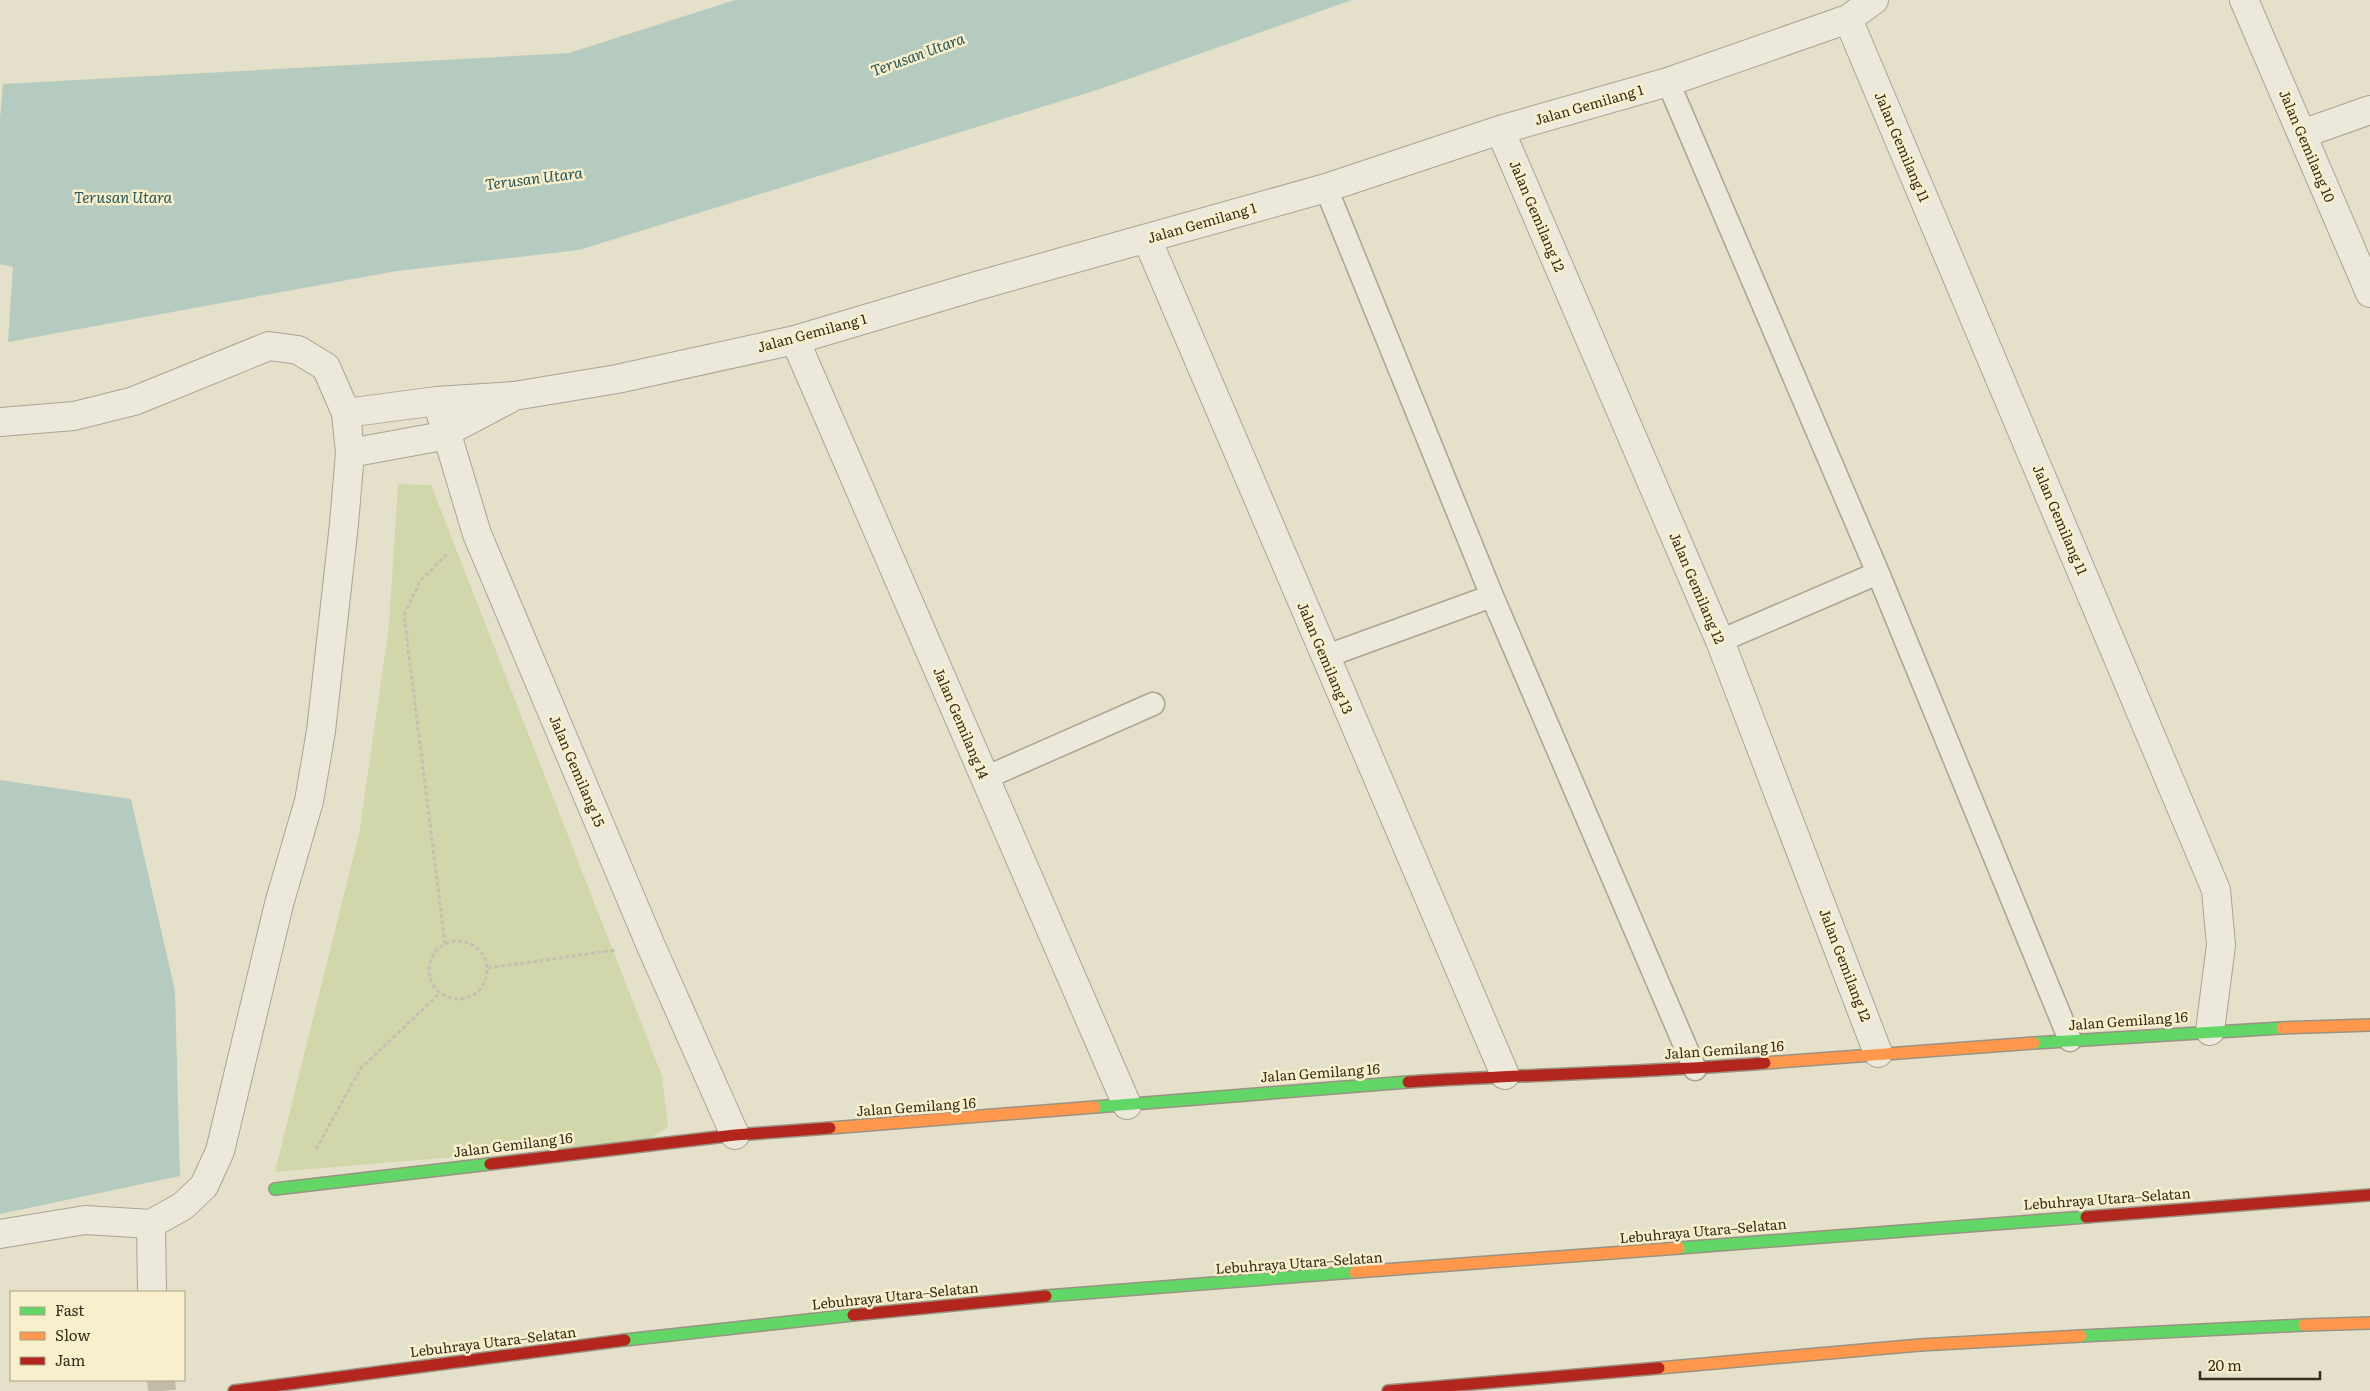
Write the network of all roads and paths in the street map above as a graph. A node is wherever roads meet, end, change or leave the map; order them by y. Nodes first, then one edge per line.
1 (1874, 0) edge
2 (2244, 0) edge
3 (1848, 19) junction
4 (1668, 82) junction
5 (2370, 110) edge
6 (1500, 130) junction
7 (2302, 134) junction
8 (1326, 188) junction
9 (1147, 239) junction
10 (2370, 293) edge
11 (796, 340) junction
12 (514, 396) junction
13 (437, 401) junction
14 (346, 413) junction
15 (0, 422) edge
16 (447, 434) junction
17 (350, 453) junction
18 (477, 534) junction
19 (1878, 573) junction
20 (1492, 596) junction
21 (1720, 641) junction
22 (1324, 657) junction
23 (1153, 704) dead end
24 (985, 778) junction
25 (445, 944) junction
26 (651, 946) junction
27 (488, 968) junction
28 (440, 992) junction
29 (2370, 1025) edge
30 (2210, 1031) junction
31 (2070, 1040) junction
32 (1878, 1053) junction
33 (1694, 1069) junction
34 (1505, 1075) junction
35 (1127, 1105) junction
36 (735, 1135) junction
37 (297, 1185) junction
38 (275, 1188) dead end
39 (2370, 1195) edge
40 (151, 1224) junction
41 (0, 1234) edge
42 (152, 1291) edge
43 (2370, 1323) edge
44 (234, 1391) edge
45 (1388, 1391) edge

1 - 3 street, Jalan Gemilang 1
2 - 7 street, Jalan Gemilang 10
3 - 4 street, Jalan Gemilang 1
3 - 30 street, Jalan Gemilang 11
4 - 6 street, Jalan Gemilang 1
4 - 19 lane
5 - 7 street
6 - 8 street, Jalan Gemilang 1
6 - 21 street, Jalan Gemilang 12
7 - 10 street, Jalan Gemilang 10
8 - 9 street, Jalan Gemilang 1
8 - 20 lane
9 - 11 street, Jalan Gemilang 1
9 - 22 street, Jalan Gemilang 13
11 - 12 street, Jalan Gemilang 1
11 - 24 street, Jalan Gemilang 14
12 - 13 street
12 - 16 street
13 - 14 street
13 - 16 street, Jalan Gemilang 15
14 - 15 street
14 - 17 street
16 - 17 street
16 - 18 street, Jalan Gemilang 15
17 - 40 street
18 - 25 path
18 - 26 street, Jalan Gemilang 15
19 - 21 lane
19 - 31 lane
20 - 22 lane
20 - 33 lane
21 - 32 street, Jalan Gemilang 12
22 - 34 street, Jalan Gemilang 13
23 - 24 lane
24 - 35 street, Jalan Gemilang 14
25 - 27 path
25 - 28 path
26 - 27 path
26 - 36 street, Jalan Gemilang 15
27 - 28 path
28 - 37 path
29 - 30 main road, Jalan Gemilang 16
30 - 31 main road, Jalan Gemilang 16
31 - 32 main road, Jalan Gemilang 16
32 - 33 main road, Jalan Gemilang 16
33 - 34 main road, Jalan Gemilang 16
34 - 35 main road, Jalan Gemilang 16
35 - 36 main road, Jalan Gemilang 16
36 - 37 main road, Jalan Gemilang 16
37 - 38 main road, Jalan Gemilang 16
39 - 44 main road, Lebuhraya Utara–Selatan
40 - 41 street
40 - 42 street
43 - 45 main road

